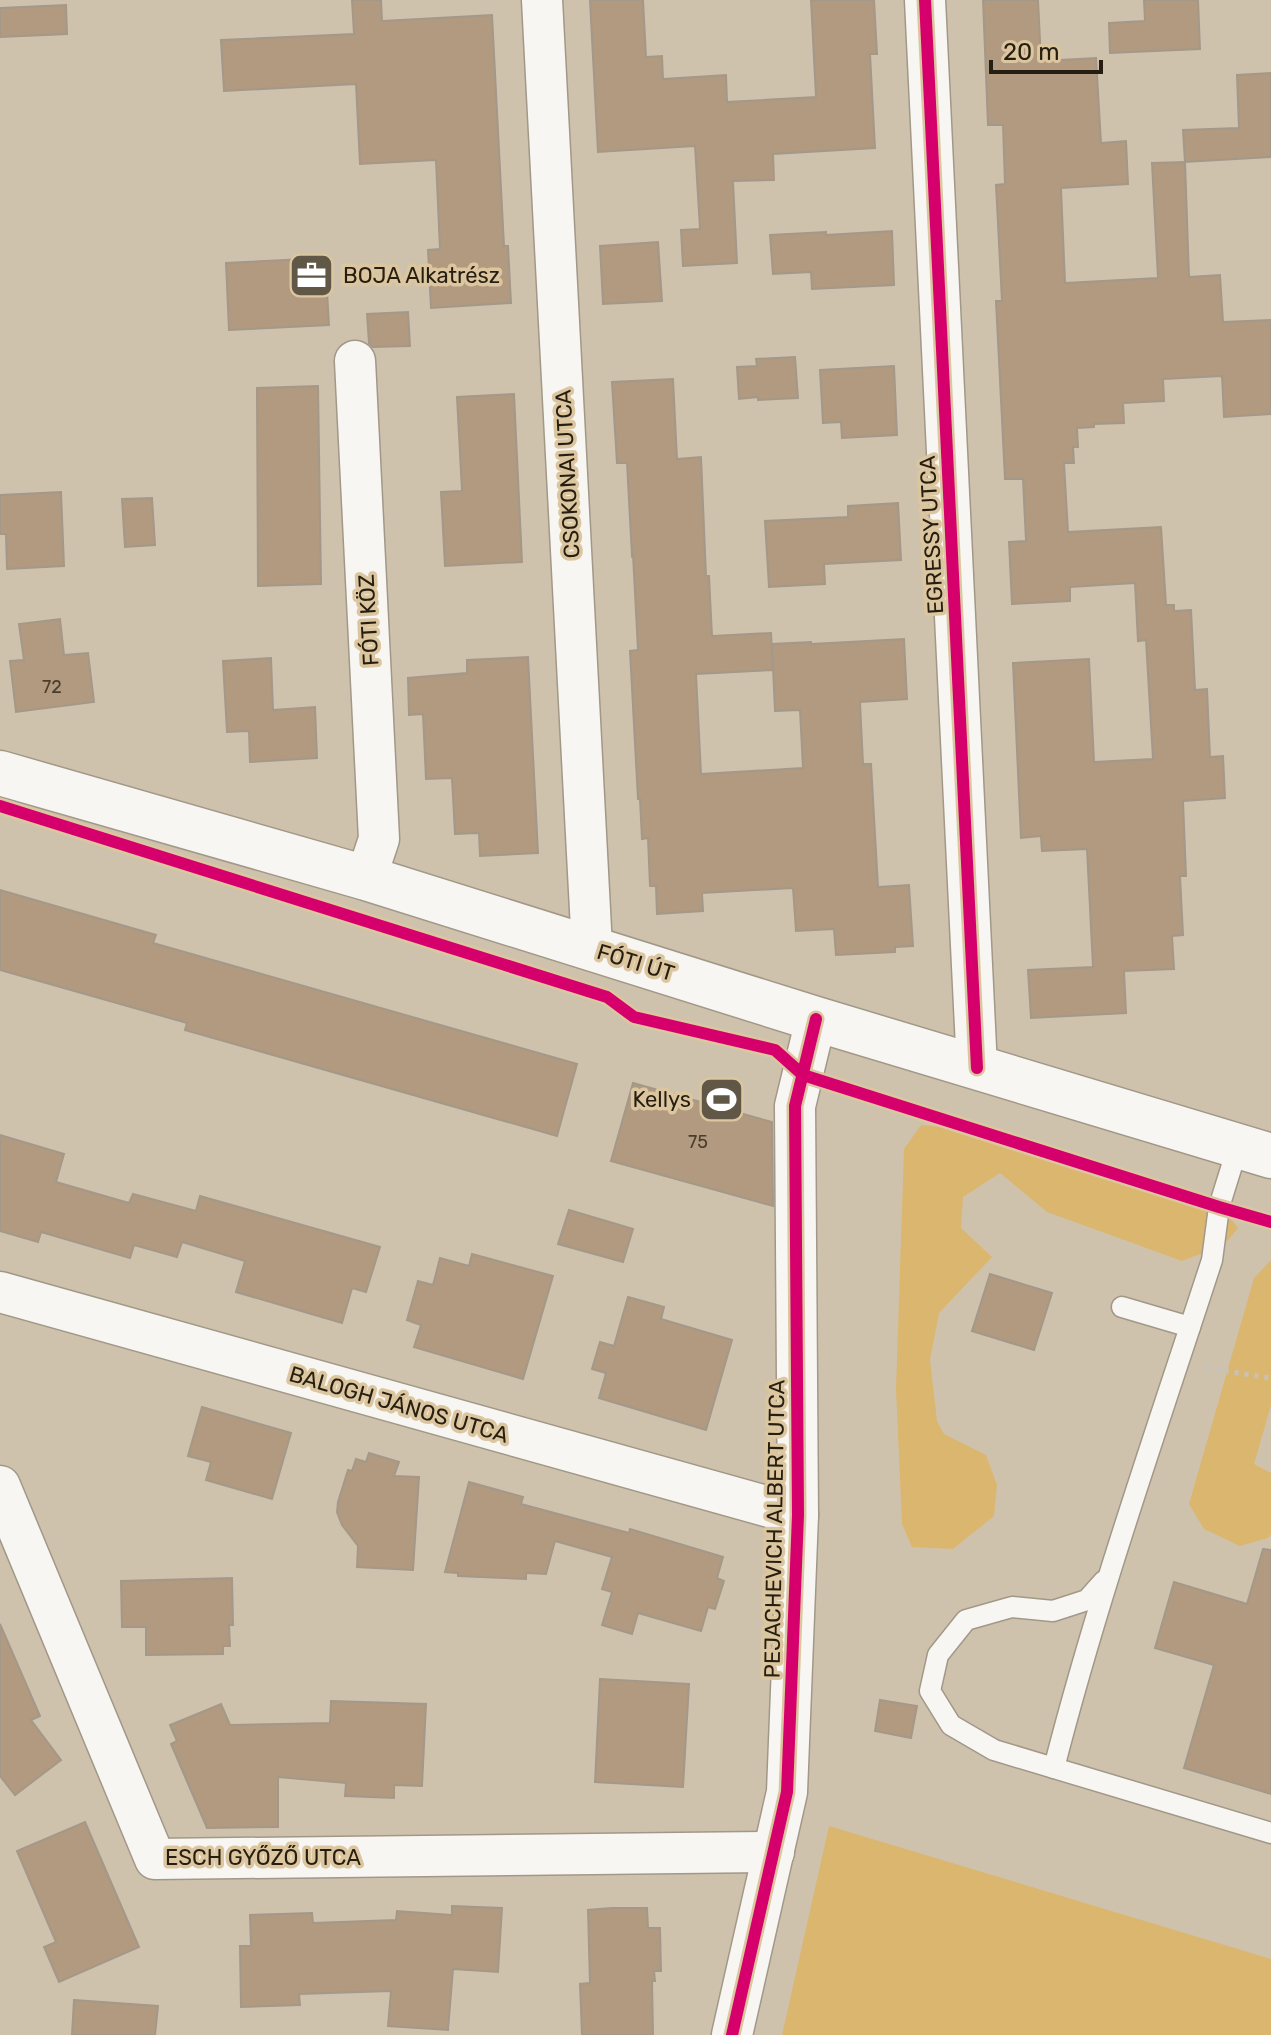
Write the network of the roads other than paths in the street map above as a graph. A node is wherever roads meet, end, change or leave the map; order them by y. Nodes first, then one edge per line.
1 (542, 0) edge
2 (925, 0) edge
3 (355, 361) dead end
4 (0, 773) edge
5 (366, 878) junction
6 (592, 948) junction
7 (816, 1019) junction
8 (977, 1068) junction
9 (1254, 1151) edge
10 (0, 1292) edge
11 (1122, 1307) dead end
12 (1190, 1327) junction
13 (0, 1486) edge
14 (798, 1515) junction
15 (1109, 1575) junction
16 (1054, 1768) junction
17 (1271, 1833) edge
18 (774, 1852) junction
19 (732, 2035) edge

1 - 6 street, CSOKONAI UTCA
2 - 8 street, EGRESSY UTCA
3 - 5 street, FÓTI KÖZ
4 - 5 main road, FÓTI ÚT
5 - 6 main road, FÓTI ÚT
6 - 7 main road, FÓTI ÚT
7 - 8 main road, FÓTI ÚT
7 - 14 street, PEJACHEVICH ALBERT UTCA
8 - 9 main road, FÓTI ÚT
9 - 12 lane
10 - 14 street, BALOGH JÁNOS UTCA
11 - 12 lane
12 - 15 lane
13 - 18 street, ESCH GYŐZŐ UTCA
14 - 18 street, PEJACHEVICH ALBERT UTCA
15 - 16 lane
15 - 16 lane
16 - 17 lane
18 - 19 street, PEJACHEVICH ALBERT UTCA

